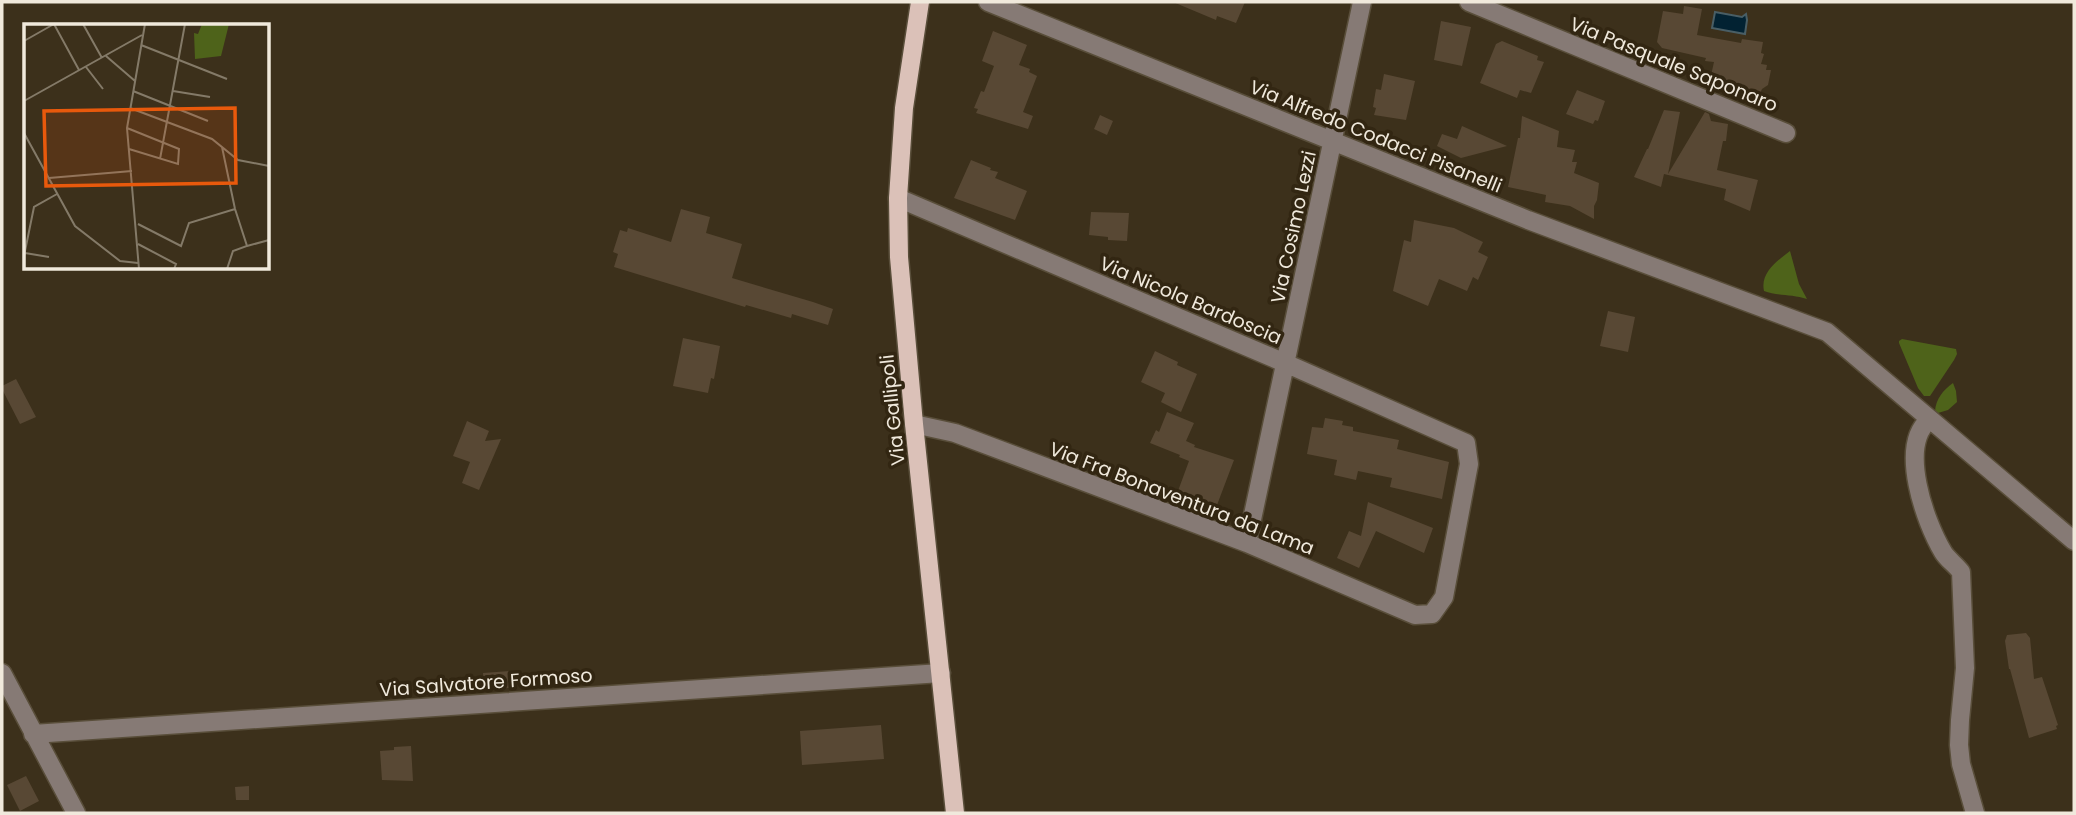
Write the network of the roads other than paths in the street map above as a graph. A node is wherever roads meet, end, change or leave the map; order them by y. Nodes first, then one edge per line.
1 (920, 2) edge
2 (988, 2) edge
3 (1362, 2) edge
4 (1469, 2) edge
5 (1786, 133) dead end
6 (1333, 142) junction
7 (898, 198) junction
8 (1285, 363) junction
9 (1929, 420) junction
10 (914, 424) junction
11 (2074, 541) edge
12 (1247, 543) junction
13 (1432, 614) joint
14 (2, 673) edge
15 (942, 673) junction
16 (33, 733) junction
17 (76, 813) edge
18 (955, 813) edge
19 (1975, 813) edge

1 - 7 main road, Via Gallipoli
2 - 6 street, Via Alfredo Codacci Pisanelli
3 - 6 street, Via Cosimo Lezzi
4 - 5 street, Via Pasquale Saponaro
6 - 8 street, Via Cosimo Lezzi
6 - 9 street, Via Alfredo Codacci Pisanelli
7 - 8 street, Via Nicola Bardoscia
7 - 10 main road, Via Gallipoli
8 - 12 street, Via Cosimo Lezzi
8 - 13 street, Via Nicola Bardoscia
9 - 11 street, Via Alfredo Codacci Pisanelli
9 - 19 street
10 - 12 street, Via Fra Bonaventura da Lama
10 - 15 main road, Via Gallipoli
12 - 13 street, Via Fra Bonaventura da Lama
14 - 16 street
15 - 16 street, Via Salvatore Formoso
15 - 18 main road, Via Gallipoli
16 - 17 street

